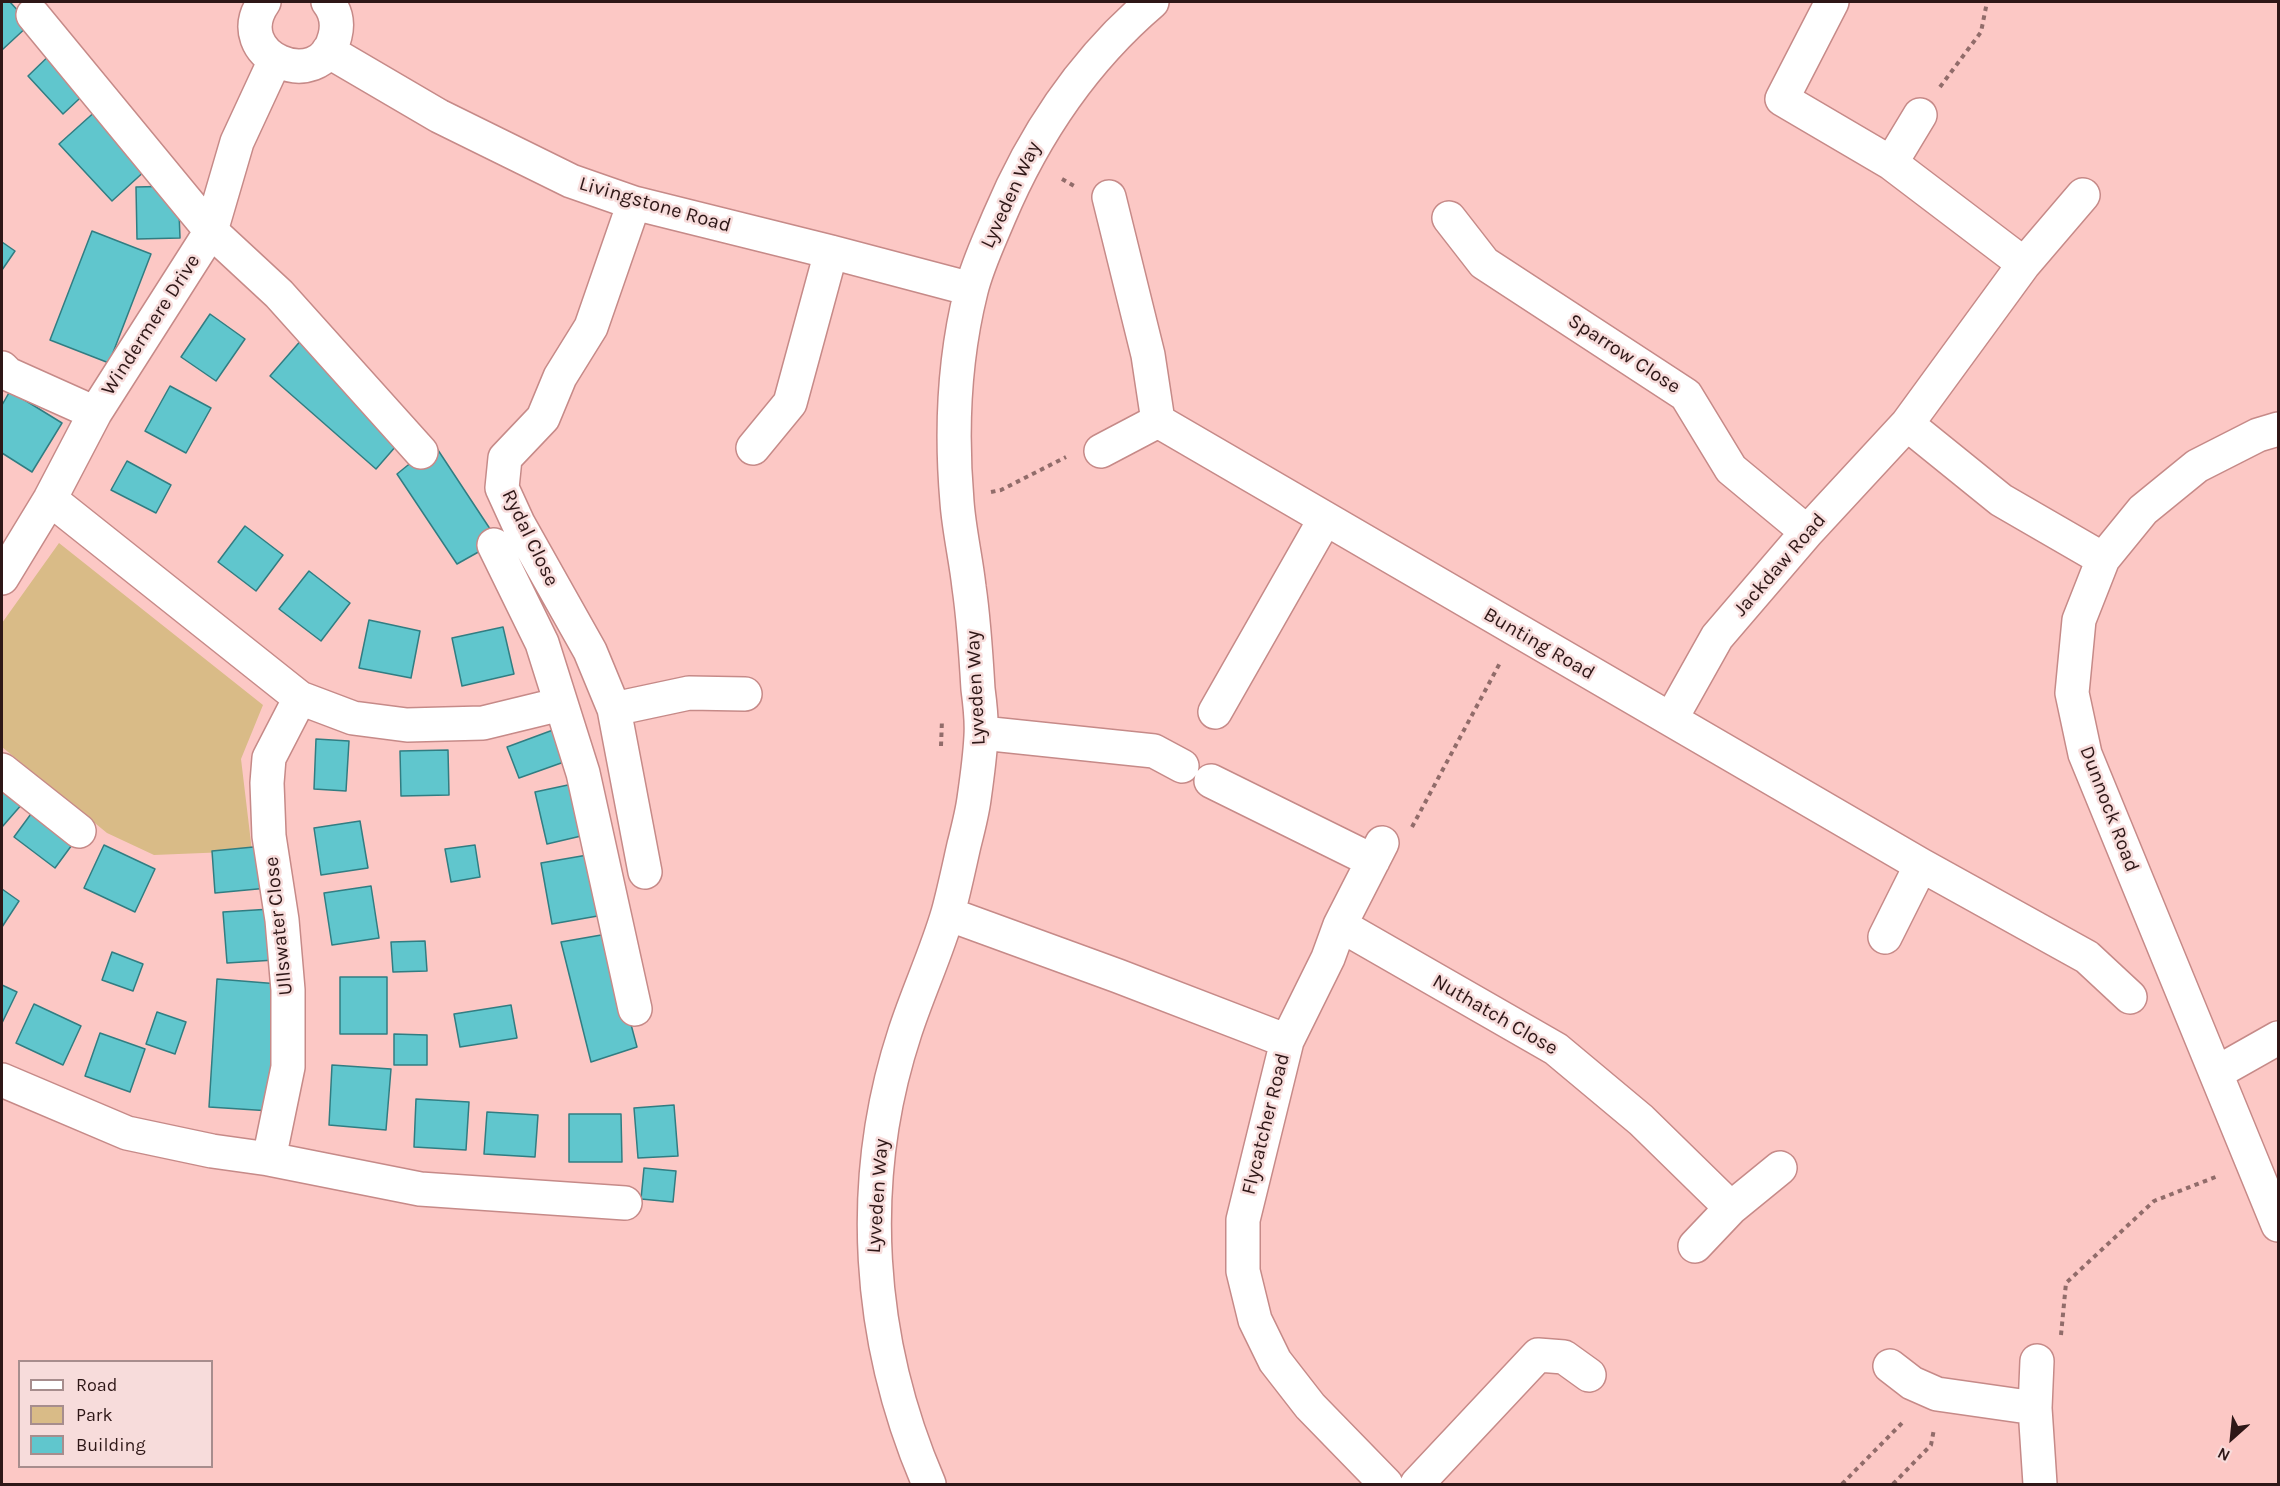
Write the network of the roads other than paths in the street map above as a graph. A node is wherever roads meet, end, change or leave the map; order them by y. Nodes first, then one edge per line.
1 (264, 2) edge
2 (328, 2) edge
3 (1152, 2) edge
4 (1832, 2) edge
5 (33, 15) dead end
6 (328, 51) junction
7 (275, 60) junction
8 (1920, 114) road end
9 (1891, 163) junction
10 (2083, 195) dead end
11 (1109, 197) dead end
12 (634, 203) junction
13 (1449, 218) dead end
14 (211, 231) junction
15 (831, 252) junction
16 (2024, 264) junction
17 (972, 290) junction
18 (2, 368) edge
19 (95, 413) junction
20 (1158, 422) junction
21 (1907, 424) junction
22 (2278, 429) edge
23 (753, 448) dead end
24 (1101, 451) road end
25 (421, 452) dead end
26 (50, 499) junction
27 (1325, 519) junction
28 (1807, 532) junction
29 (494, 545) dead end
30 (2103, 559) junction
31 (2, 578) edge
32 (745, 694) dead end
33 (300, 698) junction
34 (561, 704) junction
35 (614, 709) junction
36 (1215, 712) dead end
37 (1671, 719) junction
38 (982, 733) junction
39 (1182, 766) dead end
40 (2, 770) edge
41 (1211, 781) dead end
42 (80, 831) dead end
43 (1921, 865) junction
44 (645, 872) dead end
45 (948, 914) junction
46 (1340, 925) junction
47 (1885, 937) dead end
48 (2130, 997) dead end
49 (635, 1009) dead end
50 (2278, 1038) edge
51 (1287, 1041) junction
52 (2216, 1072) junction
53 (2, 1080) edge
54 (269, 1160) junction
55 (1780, 1168) dead end
56 (625, 1203) dead end
57 (1731, 1208) junction
58 (2278, 1225) edge
59 (1695, 1246) dead end
60 (2037, 1361) road end
61 (1901, 1374) road end
62 (1589, 1375) dead end
63 (2035, 1408) junction
64 (928, 1485) edge
65 (1386, 1485) edge
66 (1417, 1485) edge
67 (2040, 1485) edge

1 - 7 street
2 - 6 street
3 - 17 street, Lyveden Way
4 - 9 street
5 - 14 street
6 - 7 street
6 - 12 street, Livingstone Road
7 - 14 street, Windermere Drive
8 - 9 street
9 - 16 street
10 - 16 street, Jackdaw Road
11 - 20 street
12 - 15 street, Livingstone Road
12 - 35 street, Rydal Close
13 - 28 street, Sparrow Close
14 - 19 street, Windermere Drive
14 - 25 street
15 - 17 street, Livingstone Road
15 - 23 street
16 - 21 street, Jackdaw Road
17 - 38 street, Lyveden Way
18 - 19 street
19 - 26 street, Windermere Drive
20 - 24 street
20 - 27 street, Bunting Road
21 - 28 street, Jackdaw Road
21 - 30 street
22 - 30 street, Dunnock Road
26 - 31 street, Windermere Drive
26 - 33 street
27 - 36 street
27 - 37 street, Bunting Road
28 - 37 street, Jackdaw Road
29 - 34 street
30 - 52 street, Dunnock Road
32 - 35 street
33 - 34 street
33 - 54 street, Ullswater Close
34 - 49 street
35 - 44 street, Rydal Close
37 - 43 street, Bunting Road
38 - 39 street
38 - 45 street, Lyveden Way
40 - 42 street
41 - 46 street
43 - 47 street
43 - 48 street, Bunting Road
45 - 51 street, Flycatcher Road
45 - 64 street, Lyveden Way
46 - 51 street
46 - 57 street, Nuthatch Close
50 - 52 street
51 - 65 street, Flycatcher Road
52 - 58 street, Dunnock Road
53 - 54 street
54 - 56 street
55 - 57 street
57 - 59 street
60 - 63 street
61 - 63 street
62 - 66 street
63 - 67 street

